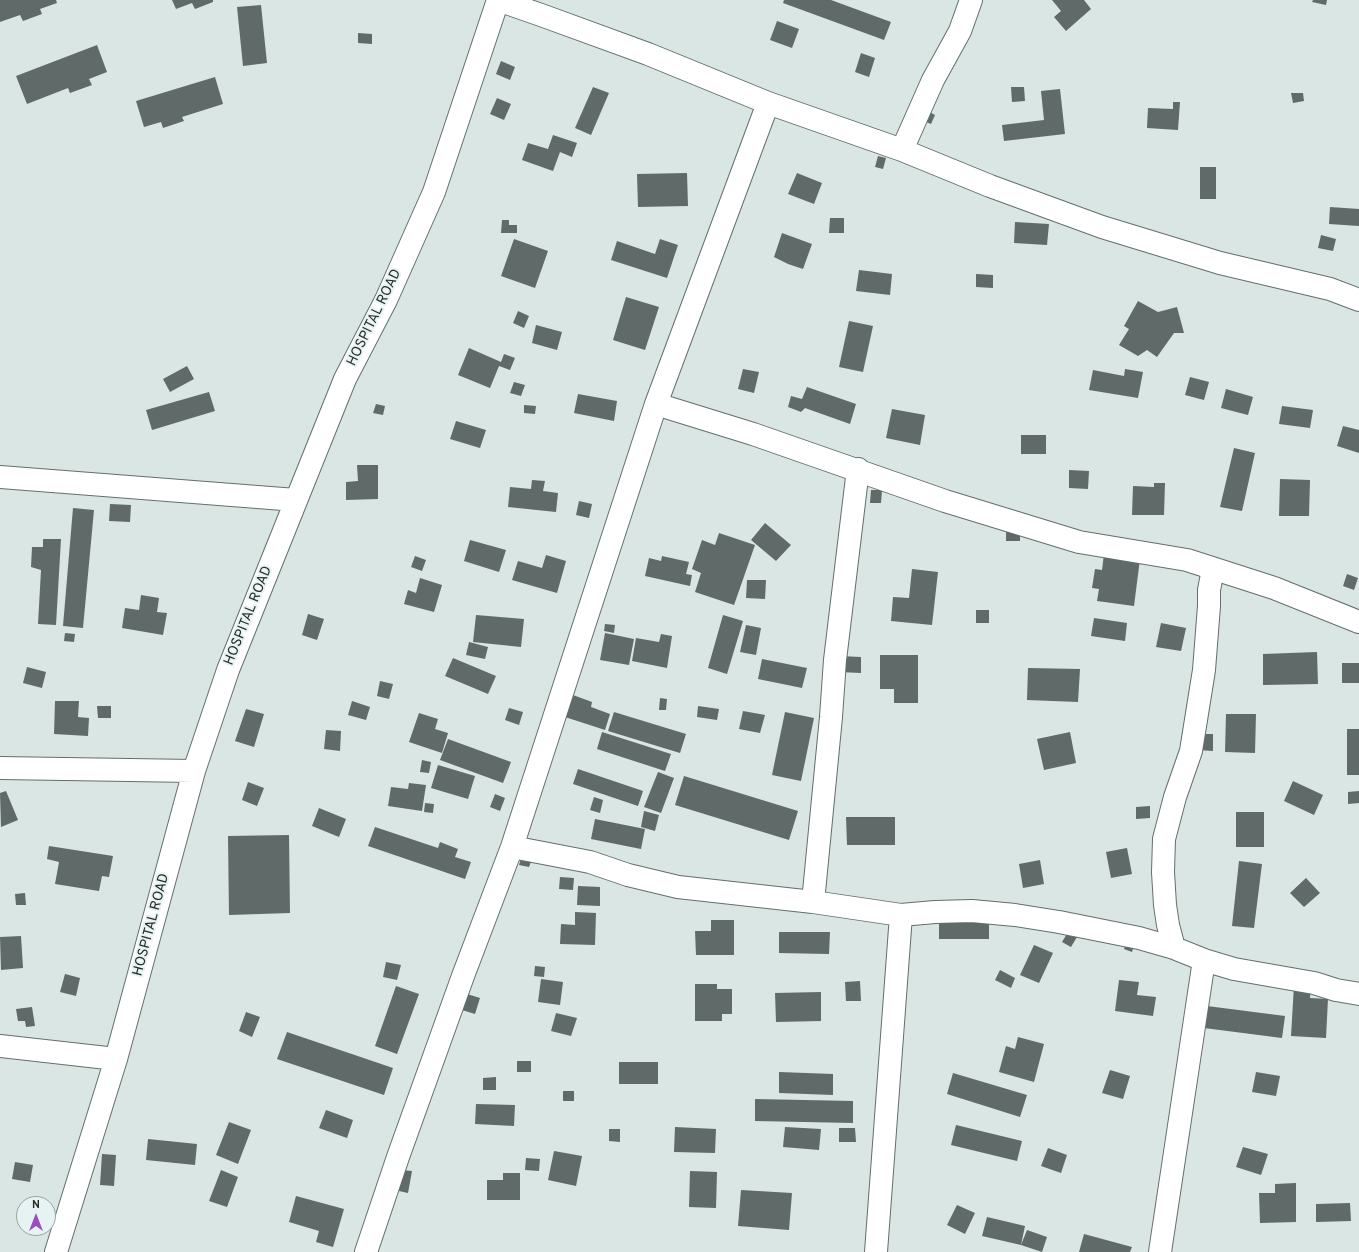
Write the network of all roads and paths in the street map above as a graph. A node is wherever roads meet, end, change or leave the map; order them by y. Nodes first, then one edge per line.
1 (498, 0) edge
2 (971, 0) edge
3 (768, 103) junction
4 (902, 150) junction
5 (1359, 300) edge
6 (656, 404) junction
7 (858, 470) junction
8 (0, 477) edge
9 (296, 500) junction
10 (1213, 569) junction
11 (1359, 622) edge
12 (0, 768) edge
13 (194, 771) junction
14 (512, 847) junction
15 (813, 902) junction
16 (901, 915) junction
17 (1174, 948) junction
18 (1204, 960) junction
19 (1359, 994) edge
20 (0, 1046) edge
21 (116, 1059) junction
22 (56, 1252) edge
23 (366, 1252) edge
24 (876, 1252) edge
25 (1160, 1252) edge

1 - 3 street
1 - 9 street, HOSPITAL ROAD
2 - 4 street
3 - 4 street
3 - 6 street
4 - 5 street
6 - 7 street
6 - 14 street
7 - 10 street
7 - 15 street
8 - 9 street
9 - 13 street, HOSPITAL ROAD
10 - 11 street
10 - 17 street
12 - 13 street
13 - 21 street, HOSPITAL ROAD
14 - 15 street
14 - 23 street
15 - 16 street
16 - 17 street
16 - 24 street
17 - 18 street
18 - 19 street
18 - 25 street
20 - 21 street
21 - 22 street, HOSPITAL ROAD

